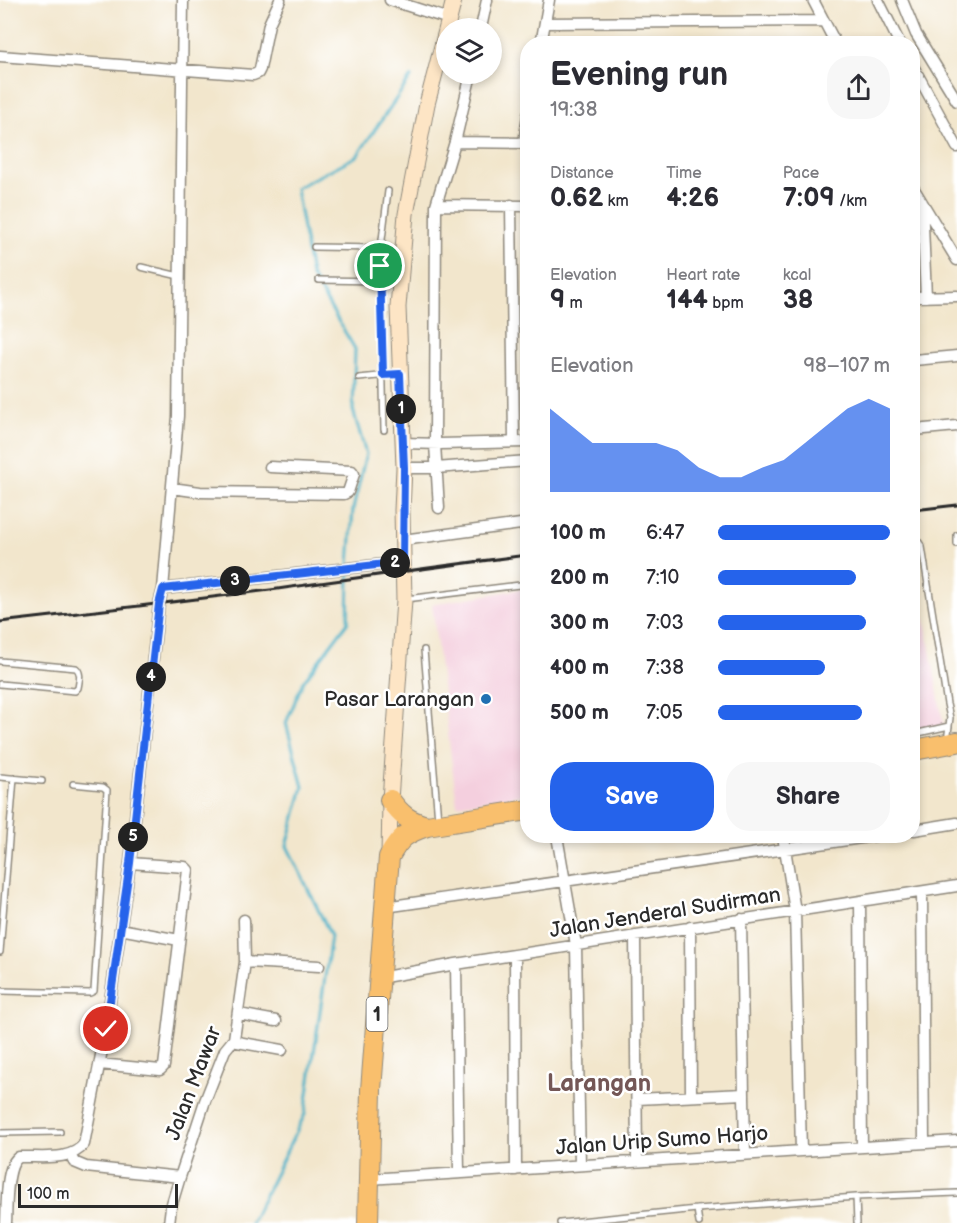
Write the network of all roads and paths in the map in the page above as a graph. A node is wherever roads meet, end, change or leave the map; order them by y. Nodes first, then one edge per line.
1 (183, 0) edge
2 (280, 0) edge
3 (390, 0) edge
4 (454, 0) edge
5 (487, 0) edge
6 (549, 0) edge
7 (813, 0) edge
8 (878, 0) edge
9 (902, 0) edge
10 (446, 18) edge
11 (449, 18) edge
12 (483, 18) edge
13 (824, 21) junction
14 (545, 23) junction
15 (543, 36) edge
16 (832, 36) edge
17 (896, 36) edge
18 (917, 36) edge
19 (920, 41) edge
20 (0, 56) edge
21 (181, 68) junction
22 (436, 69) edge
23 (920, 79) edge
24 (469, 84) edge
25 (957, 101) edge
26 (455, 142) junction
27 (520, 143) edge
28 (957, 147) edge
29 (388, 190) dead end
30 (920, 199) edge
31 (922, 202) junction
32 (436, 205) junction
33 (510, 205) junction
34 (520, 206) edge
35 (314, 247) dead end
36 (380, 248) junction
37 (957, 260) edge
38 (141, 267) dead end
39 (179, 276) junction
40 (319, 280) dead end
41 (380, 281) junction
42 (957, 296) edge
43 (920, 297) edge
44 (926, 297) junction
45 (957, 356) edge
46 (920, 359) edge
47 (400, 374) junction
48 (383, 375) junction
49 (359, 378) dead end
50 (957, 426) edge
51 (920, 429) edge
52 (384, 430) dead end
53 (514, 442) junction
54 (520, 442) edge
55 (403, 443) junction
56 (435, 444) junction
57 (520, 462) edge
58 (270, 467) dead end
59 (404, 468) junction
60 (436, 468) junction
61 (171, 488) junction
62 (439, 508) dead end
63 (520, 524) edge
64 (957, 535) edge
65 (403, 540) junction
66 (920, 544) edge
67 (957, 544) edge
68 (403, 562) junction
69 (520, 585) edge
70 (163, 589) junction
71 (404, 600) junction
72 (424, 650) dead end
73 (0, 661) edge
74 (0, 684) edge
75 (920, 734) edge
76 (951, 737) edge
77 (920, 748) edge
78 (0, 777) edge
79 (14, 778) junction
80 (42, 781) dead end
81 (73, 784) dead end
82 (390, 800) junction
83 (520, 811) edge
84 (957, 823) edge
85 (433, 825) junction
86 (920, 829) edge
87 (558, 843) edge
88 (784, 843) edge
89 (827, 843) edge
90 (785, 849) junction
91 (389, 856) junction
92 (130, 863) junction
93 (565, 881) junction
94 (957, 886) edge
95 (922, 892) junction
96 (860, 901) junction
97 (385, 907) junction
98 (795, 911) junction
99 (741, 919) junction
100 (244, 920) dead end
101 (690, 927) junction
102 (120, 929) junction
103 (635, 936) junction
104 (179, 940) junction
105 (576, 945) junction
106 (0, 952) edge
107 (515, 955) junction
108 (245, 962) junction
109 (456, 964) junction
110 (319, 966) dead end
111 (379, 978) junction
112 (0, 991) edge
113 (238, 1014) junction
114 (276, 1021) dead end
115 (232, 1041) junction
116 (282, 1050) dead end
117 (100, 1064) junction
118 (744, 1094) junction
119 (691, 1096) junction
120 (637, 1099) junction
121 (60, 1132) dead end
122 (0, 1133) edge
123 (957, 1141) edge
124 (924, 1143) junction
125 (862, 1147) junction
126 (801, 1151) junction
127 (745, 1154) junction
128 (70, 1155) junction
129 (638, 1161) junction
130 (580, 1165) junction
131 (516, 1170) junction
132 (459, 1173) junction
133 (180, 1177) junction
134 (369, 1179) junction
135 (957, 1193) edge
136 (856, 1197) junction
137 (697, 1209) junction
138 (6, 1223) edge
139 (169, 1223) edge
140 (368, 1223) edge
141 (560, 1223) edge
142 (699, 1223) edge
143 (857, 1223) edge

1 - 21 street
2 - 21 street
3 - 10 street
4 - 11 main road
5 - 12 street
6 - 14 street
7 - 13 street
8 - 17 street
9 - 18 street
13 - 14 street
13 - 16 street
14 - 15 street
19 - 25 street
20 - 21 street
21 - 39 street
22 - 47 main road
23 - 28 street
24 - 26 street
26 - 27 street
26 - 32 street
29 - 36 lane
30 - 31 street
31 - 37 street
31 - 44 street
32 - 33 street
32 - 56 street
33 - 34 street
33 - 53 street
35 - 36 lane
36 - 41 lane
38 - 39 lane
39 - 61 street
40 - 41 lane
41 - 48 lane
42 - 44 street
43 - 44 street
45 - 46 street
47 - 48 lane
47 - 55 main road
48 - 49 lane
48 - 52 lane
50 - 51 street
53 - 54 street
53 - 56 street
55 - 56 street
55 - 59 main road
56 - 60 street
57 - 60 street
58 - 61 street
59 - 60 street
59 - 65 main road
60 - 62 street
61 - 70 street
63 - 65 street
64 - 67 lane
65 - 68 main road
66 - 76 lane
68 - 70 street
68 - 71 main road
69 - 71 lane
70 - 92 street
71 - 82 main road
72 - 85 lane
73 - 74 lane
75 - 76 lane
76 - 77 highway
78 - 79 lane
79 - 80 lane
79 - 106 lane
81 - 112 lane
82 - 85 highway
82 - 91 main road
83 - 85 highway
84 - 86 street
85 - 91 highway
87 - 93 street
88 - 90 street
89 - 90 street
90 - 93 street
90 - 98 street
91 - 97 highway, 1
92 - 102 street
92 - 104 street
93 - 97 street
93 - 105 street
94 - 95 street, Jalan Jenderal Sudirman
95 - 96 street, Jalan Jenderal Sudirman
95 - 124 street
96 - 98 street, Jalan Jenderal Sudirman
96 - 125 street
97 - 111 highway, 1
98 - 99 street, Jalan Jenderal Sudirman
98 - 126 street
99 - 101 street, Jalan Jenderal Sudirman
99 - 118 street
100 - 108 street, Jalan Mawar
101 - 103 street, Jalan Jenderal Sudirman
101 - 119 street
102 - 104 street
102 - 117 street
103 - 105 street, Jalan Jenderal Sudirman
103 - 120 street
104 - 117 street
105 - 107 street, Jalan Jenderal Sudirman
105 - 130 street
107 - 109 street, Jalan Jenderal Sudirman
107 - 131 street
108 - 110 street
108 - 113 street, Jalan Mawar
109 - 111 street, Jalan Jenderal Sudirman
109 - 132 street
111 - 134 highway, 1
113 - 114 street
113 - 115 street, Jalan Mawar
115 - 116 street
115 - 133 street, Jalan Mawar
117 - 128 street
118 - 119 street
118 - 127 street
119 - 120 street
120 - 129 street
121 - 122 lane
123 - 124 street, Jalan Urip Sumo Harjo
124 - 125 street, Jalan Urip Sumo Harjo
125 - 126 street, Jalan Urip Sumo Harjo
126 - 127 street, Jalan Urip Sumo Harjo
127 - 129 street, Jalan Urip Sumo Harjo
128 - 133 street
128 - 138 street
129 - 130 street, Jalan Urip Sumo Harjo
130 - 131 street, Jalan Urip Sumo Harjo
131 - 132 street, Jalan Urip Sumo Harjo
132 - 134 street, Jalan Urip Sumo Harjo
133 - 139 street, Jalan Mawar
134 - 140 highway, 1
135 - 136 lane
136 - 137 lane
136 - 143 lane
137 - 141 lane
137 - 142 lane

